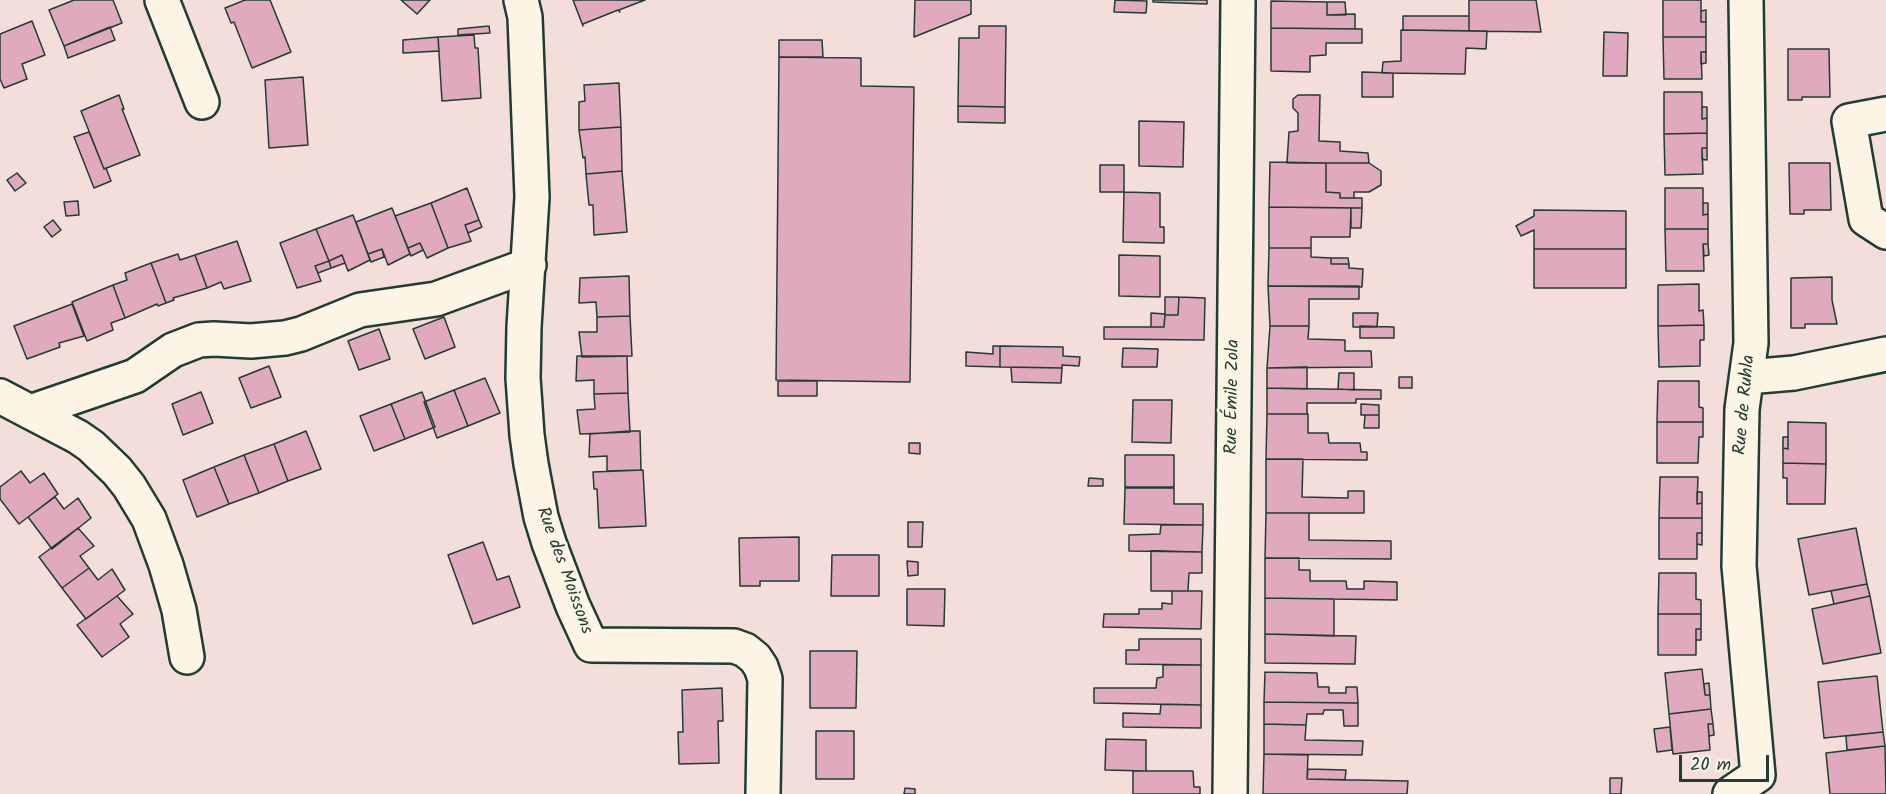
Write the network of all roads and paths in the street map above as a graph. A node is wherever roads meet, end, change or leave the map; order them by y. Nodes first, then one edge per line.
1 (162, 0) edge
2 (521, 0) edge
3 (1238, 0) edge
4 (1746, 0) edge
5 (202, 102) dead end
6 (1886, 114) edge
7 (1886, 232) edge
8 (529, 265) junction
9 (1886, 354) edge
10 (1746, 376) junction
11 (0, 396) edge
12 (30, 412) junction
13 (187, 657) dead end
14 (763, 794) edge
15 (1230, 794) edge
16 (1730, 794) edge

1 - 5 street
2 - 8 street, Rue des Moissons
3 - 15 street, Rue Émile Zola
4 - 10 street, Rue de Ruhla
6 - 7 street
8 - 12 street
8 - 14 street, Rue des Moissons
9 - 10 street
10 - 16 street, Rue de Ruhla
11 - 12 street
12 - 13 street

